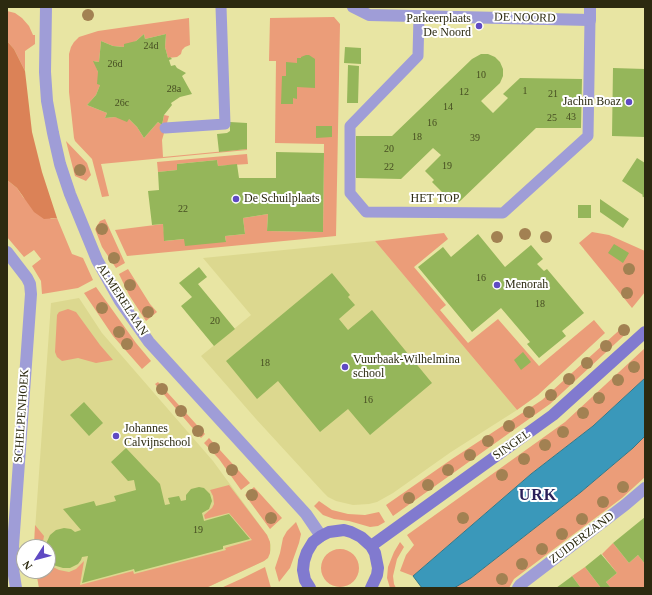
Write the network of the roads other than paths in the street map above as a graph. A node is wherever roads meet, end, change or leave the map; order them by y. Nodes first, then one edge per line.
1 (46, 7) edge
2 (221, 7) edge
3 (353, 7) edge
4 (590, 7) edge
5 (370, 11) edge
6 (419, 16) junction
7 (590, 20) junction
8 (165, 128) dead end
9 (7, 252) edge
10 (645, 332) edge
11 (645, 488) edge
12 (321, 536) junction
13 (370, 546) junction
14 (308, 587) edge
15 (16, 588) edge
16 (371, 588) edge
17 (518, 588) edge

1 - 12 street, ALMERELAAN
2 - 8 lane
3 - 5 street, DE NOORD
4 - 7 street
5 - 6 street, DE NOORD
6 - 7 street, DE NOORD
6 - 7 lane, HET TOP
9 - 15 street, SCHELPENHOEK
10 - 13 main road, SINGEL
11 - 17 street, ZUIDERZAND
12 - 13 main road
12 - 14 main road
13 - 16 main road

